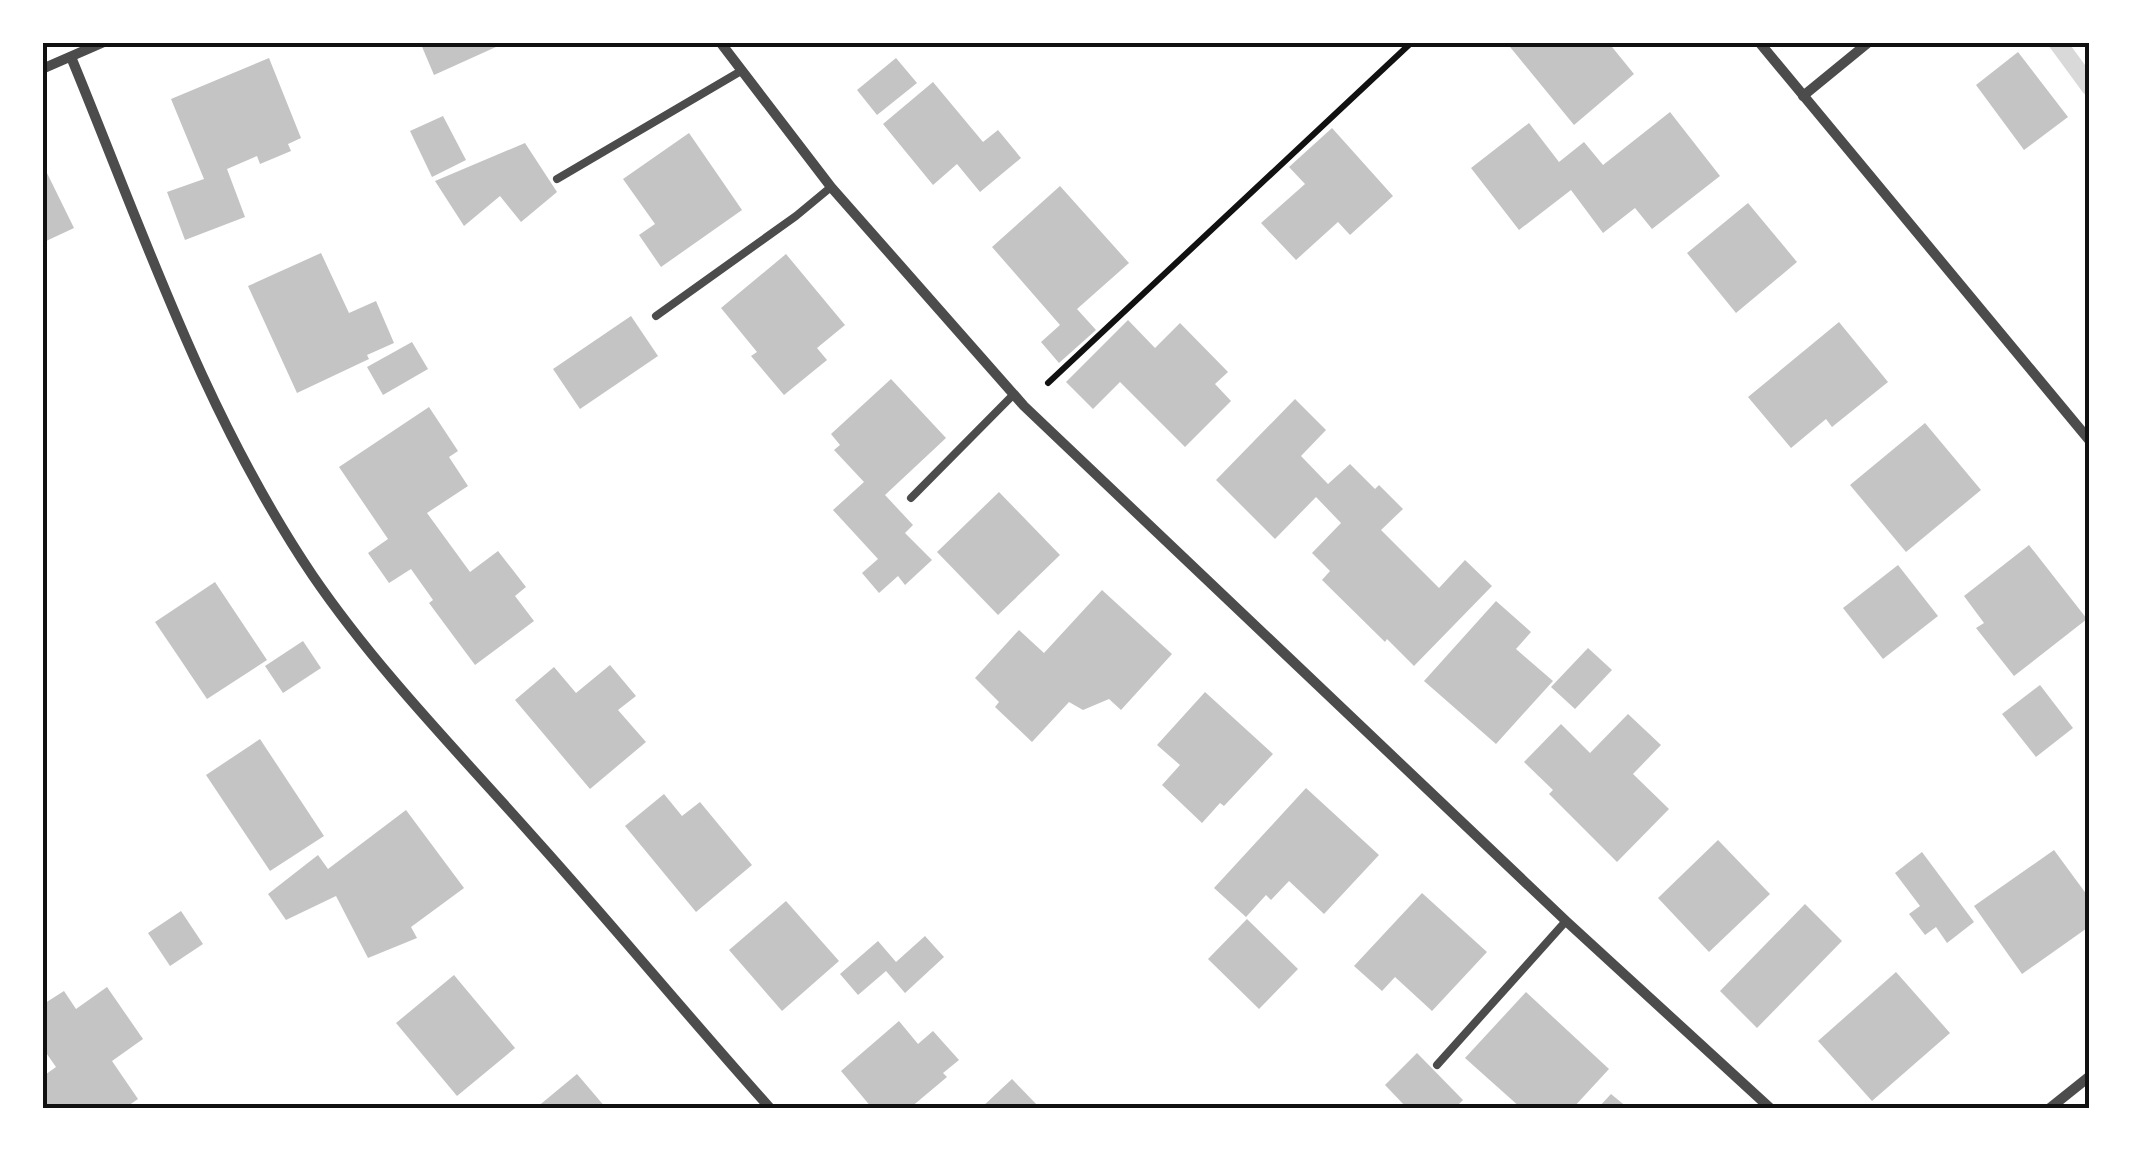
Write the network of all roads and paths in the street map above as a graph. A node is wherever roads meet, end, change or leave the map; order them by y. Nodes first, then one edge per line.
1 (104, 42) edge
2 (720, 42) edge
3 (1412, 42) edge
4 (1759, 42) edge
5 (1869, 42) edge
6 (71, 57) junction
7 (42, 69) edge
8 (741, 71) junction
9 (1803, 96) junction
10 (558, 179) dead end
11 (831, 186) junction
12 (656, 316) dead end
13 (1014, 395) junction
14 (1024, 406) junction
15 (2090, 441) edge
16 (911, 498) dead end
17 (1566, 920) junction
18 (1436, 1065) dead end
19 (2090, 1076) edge
20 (770, 1108) edge
21 (1770, 1108) edge
22 (2050, 1108) edge

1 - 6 street
2 - 8 street
3 - 14 path
4 - 9 street
5 - 9 street
6 - 7 street
6 - 20 street
8 - 10 lane
8 - 11 street
9 - 15 street
11 - 12 lane
11 - 13 street
13 - 14 street
13 - 16 lane
14 - 17 street
17 - 18 lane
17 - 21 street
19 - 22 street

